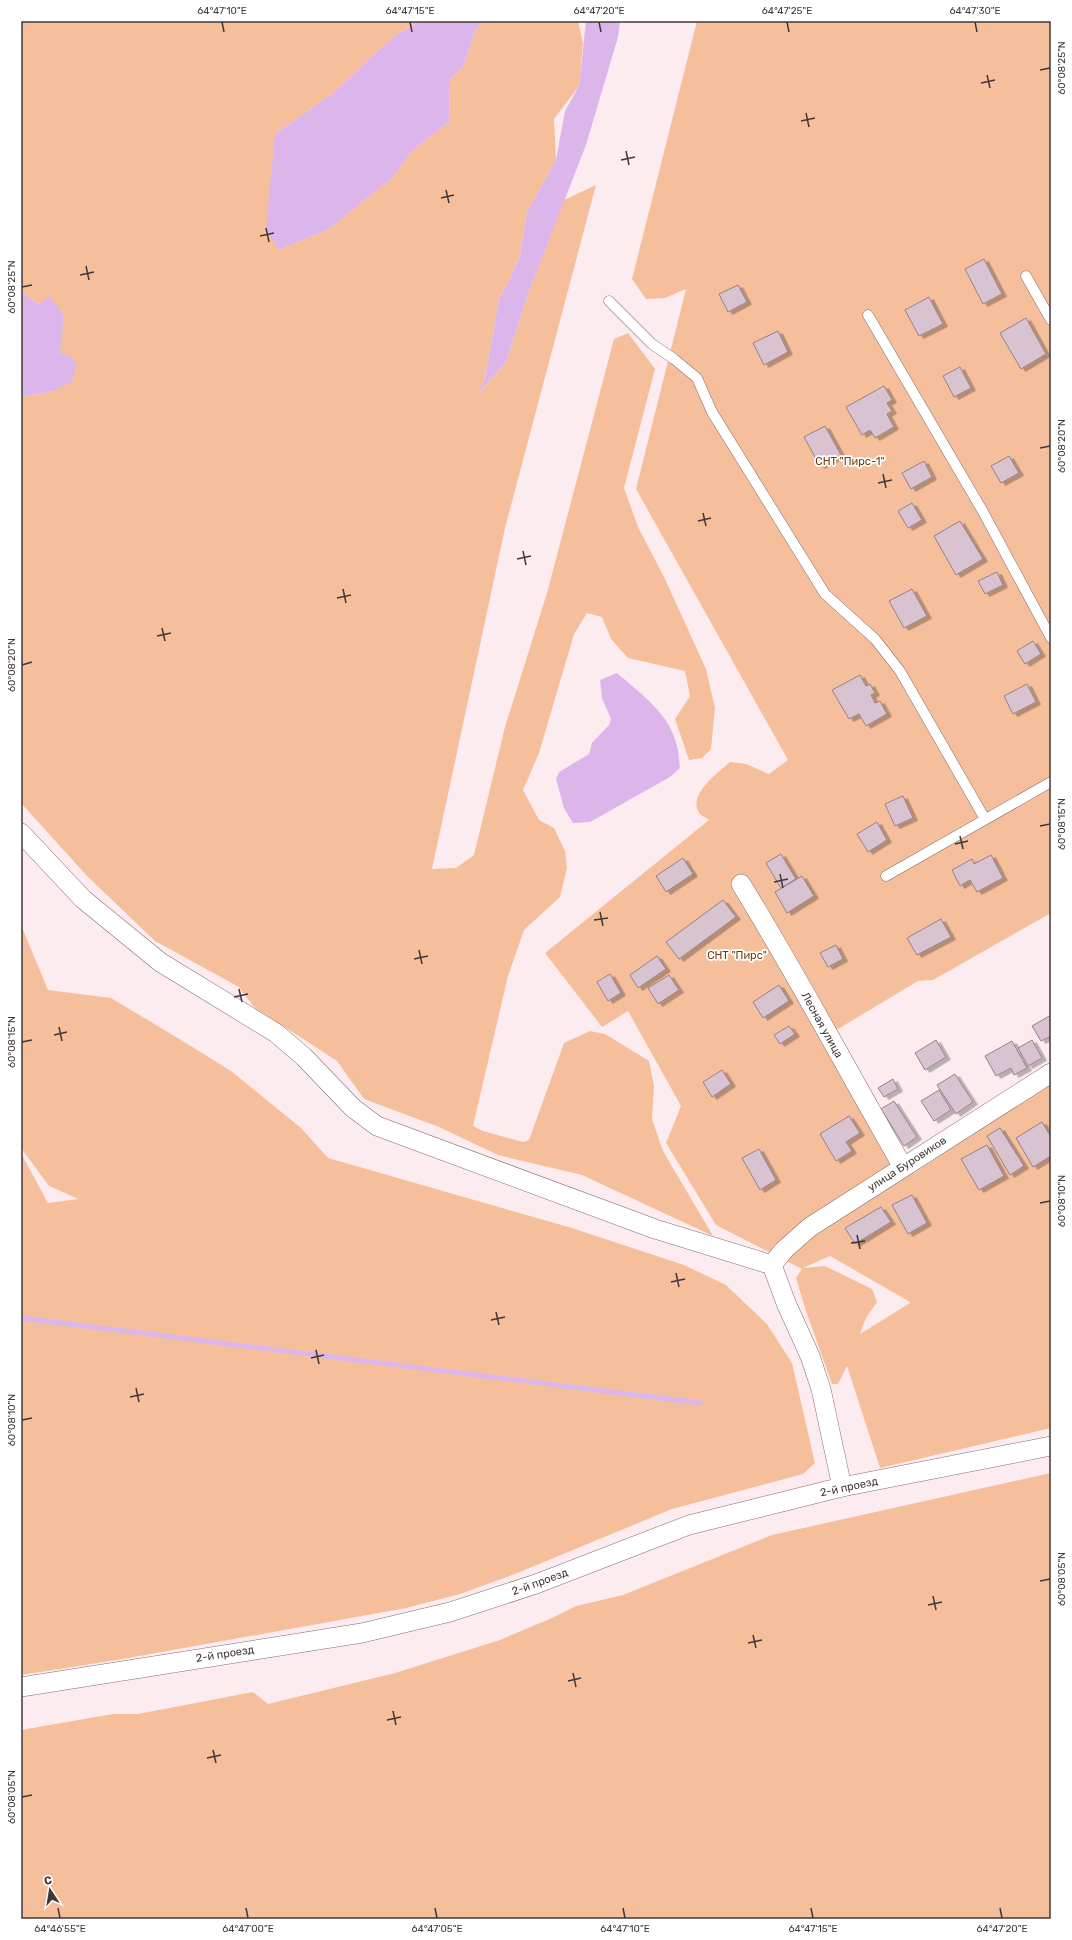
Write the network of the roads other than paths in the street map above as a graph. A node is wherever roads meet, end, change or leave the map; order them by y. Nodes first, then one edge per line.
1 (1026, 276) dead end
2 (609, 301) dead end
3 (868, 315) dead end
4 (1051, 320) edge
5 (1051, 638) edge
6 (1051, 782) edge
7 (985, 819) junction
8 (21, 833) edge
9 (886, 876) dead end
10 (741, 884) dead end
11 (1051, 1073) edge
12 (903, 1167) junction
13 (772, 1265) junction
14 (1051, 1446) edge
15 (842, 1487) junction
16 (21, 1687) edge

1 - 4 lane
2 - 7 lane
3 - 5 lane
6 - 7 lane
7 - 9 lane
8 - 13 street
10 - 12 street, Лесная улица
11 - 12 street, улица Буровиков
12 - 13 street, улица Буровиков
13 - 15 street
14 - 15 street, 2-й проезд
15 - 16 street, 2-й проезд

